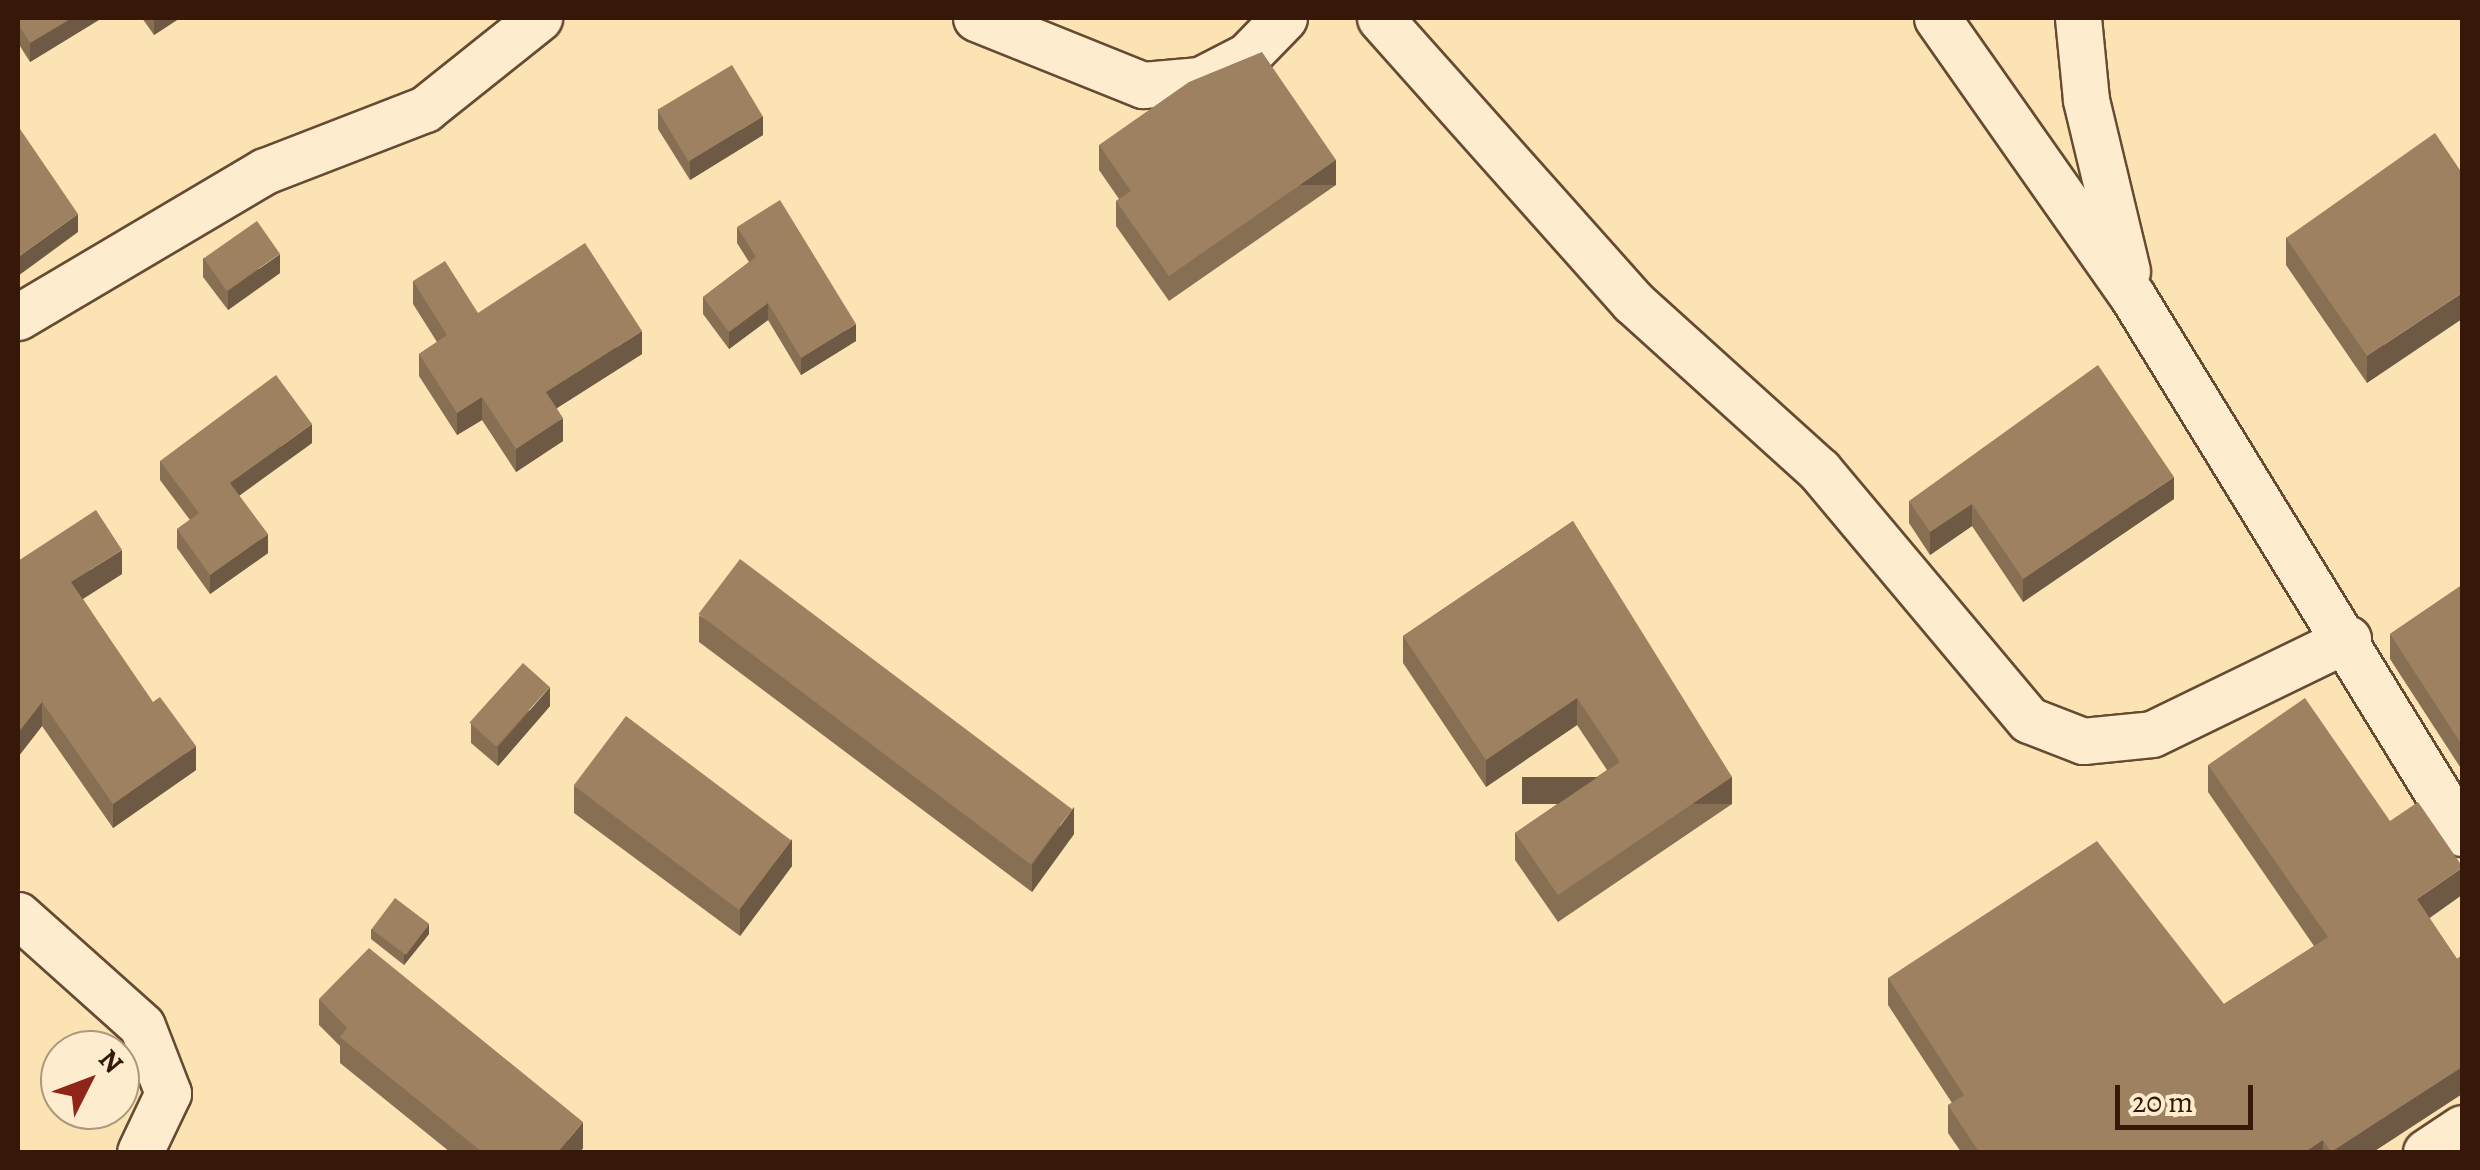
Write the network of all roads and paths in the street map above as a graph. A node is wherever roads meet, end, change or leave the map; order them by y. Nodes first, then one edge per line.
1 (539, 18) edge
2 (976, 18) edge
3 (1284, 18) edge
4 (1380, 18) edge
5 (1937, 18) edge
6 (2078, 18) edge
7 (2133, 297) junction
8 (18, 317) edge
9 (2348, 639) junction
10 (2462, 832) edge
11 (18, 915) edge
12 (2462, 1128) edge
13 (140, 1152) edge
14 (2426, 1152) edge

1 - 8 street
2 - 3 street
4 - 9 street
5 - 7 street
6 - 7 street
7 - 9 street
9 - 10 street
11 - 13 street
12 - 14 street

